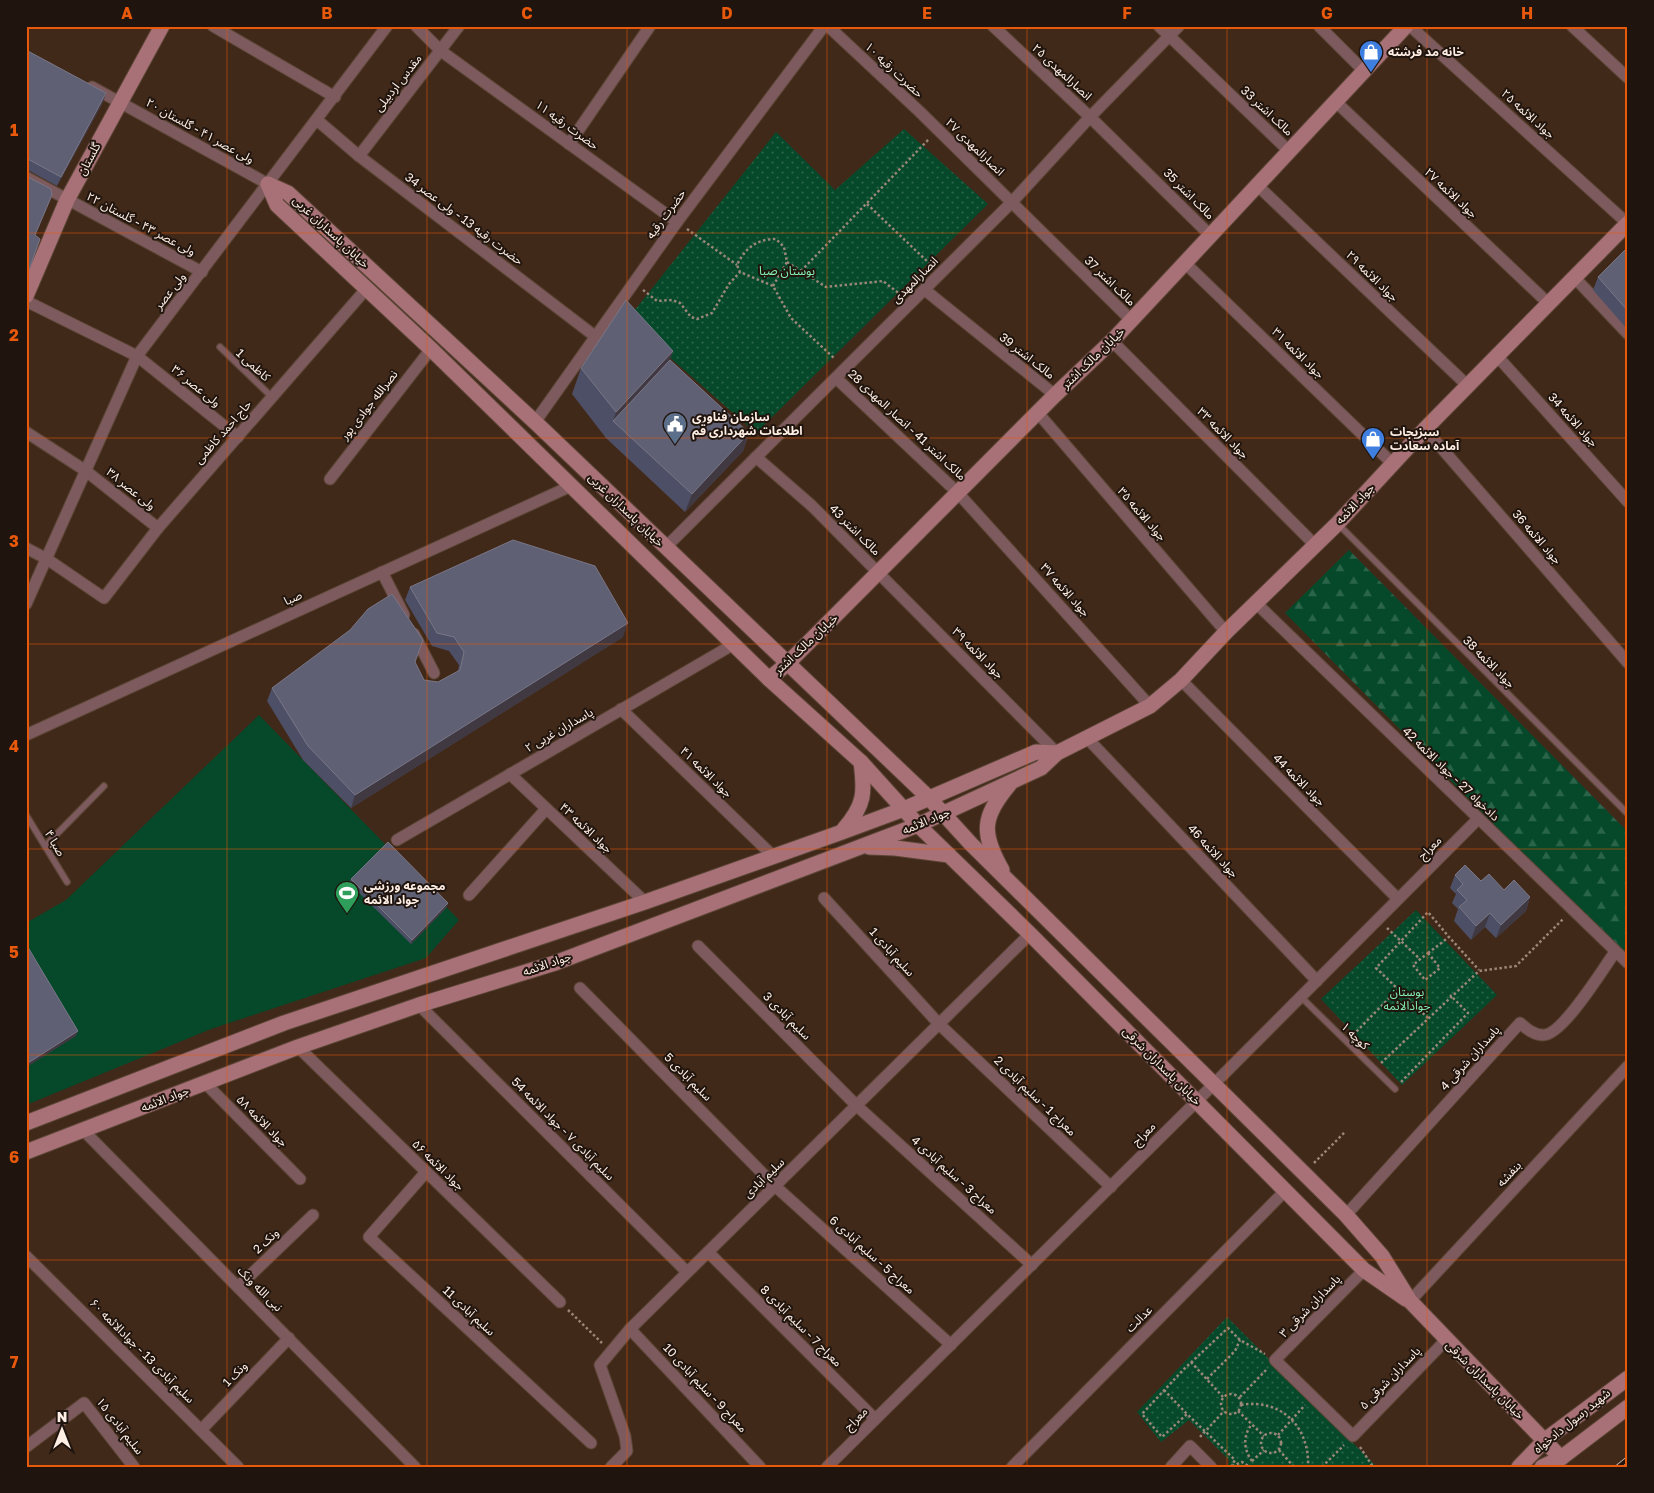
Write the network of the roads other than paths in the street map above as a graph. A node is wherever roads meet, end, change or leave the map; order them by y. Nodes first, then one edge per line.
1 (162, 26) edge
2 (213, 26) edge
3 (387, 26) edge
4 (416, 26) edge
5 (459, 26) edge
6 (650, 26) edge
7 (824, 26) edge
8 (828, 26) edge
9 (993, 26) edge
10 (1158, 26) edge
11 (1179, 26) edge
12 (1319, 26) edge
13 (1406, 26) edge
14 (1410, 26) edge
15 (1572, 26) edge
16 (1169, 36) junction
17 (441, 51) junction
18 (1364, 72) junction
19 (1628, 78) edge
20 (85, 84) edge
21 (335, 97) junction
22 (120, 102) junction
23 (1336, 102) junction
24 (920, 112) joint
25 (1090, 117) junction
26 (318, 120) junction
27 (569, 144) junction
28 (1290, 152) junction
29 (358, 156) junction
30 (1147, 172) joint
31 (26, 177) edge
32 (268, 184) junction
33 (1258, 186) junction
34 (67, 200) junction
35 (1012, 202) junction
36 (677, 222) junction
37 (1628, 223) edge
38 (1210, 235) junction
39 (1069, 261) joint
40 (1184, 263) junction
41 (202, 272) junction
42 (1574, 277) junction
43 (367, 288) junction
44 (925, 290) junction
45 (26, 296) edge
46 (26, 301) edge
47 (1548, 304) junction
48 (1131, 320) junction
49 (1628, 334) edge
50 (596, 336) junction
51 (1112, 341) junction
52 (220, 348) dead end
53 (431, 349) junction
54 (137, 356) junction
55 (1497, 356) junction
56 (836, 378) junction
57 (1468, 386) junction
58 (1054, 395) junction
59 (272, 397) junction
60 (1038, 413) junction
61 (535, 422) junction
62 (1426, 429) junction
63 (26, 432) edge
64 (238, 437) junction
65 (756, 457) junction
66 (1393, 464) junction
67 (86, 471) junction
68 (330, 479) dead end
69 (571, 486) junction
70 (958, 493) junction
71 (1628, 502) edge
72 (1337, 524) junction
73 (158, 528) junction
74 (1315, 545) junction
75 (26, 548) edge
76 (665, 548) junction
77 (47, 559) junction
78 (382, 572) junction
79 (880, 573) junction
80 (1256, 603) junction
81 (26, 604) edge
82 (1226, 632) junction
83 (734, 644) junction
84 (1628, 663) edge
85 (788, 664) junction
86 (434, 673) dead end
87 (769, 678) junction
88 (1180, 680) junction
89 (1150, 706) junction
90 (622, 709) junction
91 (26, 735) edge
92 (1088, 739) junction
93 (1058, 754) junction
94 (861, 762) junction
95 (510, 774) junction
96 (1013, 780) junction
97 (104, 786) dead end
98 (929, 798) junction
99 (546, 809) junction
100 (904, 809) junction
101 (1628, 814) edge
102 (26, 815) edge
103 (944, 815) junction
104 (1478, 819) junction
105 (918, 825) junction
106 (842, 832) junction
107 (397, 840) dead end
108 (45, 846) junction
109 (862, 847) junction
110 (772, 855) junction
111 (949, 855) junction
112 (1007, 880) junction
113 (67, 882) dead end
114 (468, 895) dead end
115 (824, 898) dead end
116 (1398, 899) junction
117 (645, 902) junction
118 (1030, 934) junction
119 (698, 946) dead end
120 (1615, 952) junction
121 (1628, 963) edge
122 (1317, 981) junction
123 (580, 988) dead end
124 (1301, 997) junction
125 (419, 1005) junction
126 (940, 1025) junction
127 (298, 1047) junction
128 (1628, 1066) edge
129 (205, 1083) junction
130 (1213, 1085) junction
131 (1395, 1089) road end
132 (1197, 1101) junction
133 (857, 1106) junction
134 (26, 1123) edge
135 (84, 1131) junction
136 (26, 1152) edge
137 (426, 1172) junction
138 (300, 1179) dead end
139 (775, 1186) junction
140 (1111, 1187) junction
141 (1286, 1190) junction
142 (314, 1215) dead end
143 (1346, 1215) junction
144 (708, 1252) junction
145 (26, 1256) edge
146 (1032, 1265) junction
147 (1364, 1270) junction
148 (687, 1272) junction
149 (238, 1287) junction
150 (1410, 1301) junction
151 (560, 1302) road end
152 (630, 1329) junction
153 (289, 1338) junction
154 (1446, 1340) junction
155 (951, 1345) junction
156 (1628, 1378) edge
157 (1628, 1406) edge
158 (875, 1419) junction
159 (202, 1429) junction
160 (1353, 1436) joint
161 (1544, 1440) junction
162 (591, 1443) dead end
163 (26, 1447) edge
164 (1561, 1458) junction
165 (134, 1467) edge
166 (238, 1467) edge
167 (415, 1467) edge
168 (612, 1467) edge
169 (760, 1467) edge
170 (827, 1467) edge
171 (1012, 1467) edge
172 (1171, 1467) edge
173 (1211, 1467) edge
174 (1519, 1467) edge
175 (1542, 1467) edge

1 - 22 street, گلستان
2 - 21 street
3 - 21 street, ولی عصر
4 - 17 street, حضرت رقیه ۱۱
5 - 17 street, مقدس اردبیلی
6 - 27 street
7 - 36 street, حضرت رقیه
8 - 24 street, حضرت رقیه ۱۰
9 - 25 street, انصارالمهدی ۲۵
10 - 16 street, مالک اشتر 33
11 - 16 street, انصارالمهدی
12 - 18 street
13 - 18 street, خیابان مالک اشتر
14 - 37 street, جواد الائمه ۲۵
15 - 19 street
16 - 25 street, انصارالمهدی
16 - 28 street, مالک اشتر 33
17 - 27 street, حضرت رقیه ۱۱
17 - 29 street, مقدس اردبیلی
18 - 23 street, خیابان مالک اشتر
20 - 22 street, ولی عصر ۴۱ - گلستان ۲۰
21 - 26 street, ولی عصر
22 - 32 street, ولی عصر ۴۱ - گلستان ۲۰
22 - 34 street, گلستان
23 - 28 street, خیابان مالک اشتر
23 - 47 street, جواد الائمه ۲۷
24 - 35 street, انصارالمهدی ۲۷
25 - 30 street, انصارالمهدی ۲۵
25 - 35 street, انصارالمهدی
26 - 29 street, حضرت رقیه 13 - ولی عصر 34
26 - 32 street, ولی عصر
27 - 36 street, حضرت رقیه ۱۱
28 - 33 street, خیابان مالک اشتر
29 - 50 street, حضرت رقیه 13 - ولی عصر 34
30 - 38 street, مالک اشتر 35
31 - 34 street, ولی عصر ۴۳ - گلستان ۲۲
32 - 41 street, ولی عصر
32 - 43 street, خیابان پاسداران غربی
32 - 61 street, خیابان پاسداران غربی
33 - 38 street, خیابان مالک اشتر
33 - 57 street, جواد الائمه ۲۹
34 - 41 street, ولی عصر ۴۳ - گلستان ۲۲
34 - 45 street, گلستان
35 - 39 street, انصارالمهدی ۲۷
35 - 44 street, انصارالمهدی
36 - 50 street, حضرت رقیه
37 - 42 street, جواد الائمه
38 - 40 street, خیابان مالک اشتر
39 - 48 street, مالک اشتر 37
40 - 48 street, خیابان مالک اشتر
40 - 66 street, جواد الائمه ۳۱
41 - 54 street, ولی عصر
42 - 47 street, جواد الائمه
42 - 49 street
43 - 53 street, خیابان پاسداران غربی
43 - 59 street, حاج احمد کاظمی
44 - 56 street, انصارالمهدی
44 - 58 street, مالک اشتر 39
46 - 54 street, ولی عصر ۳۶
47 - 55 street, جواد الائمه
48 - 51 street, خیابان مالک اشتر
50 - 61 street, حضرت رقیه
51 - 58 street, خیابان مالک اشتر
51 - 74 street, جواد الائمه ۳۳
52 - 59 lane, کاظمی 1
53 - 68 street, نصرالله جوادی پور
53 - 69 street, خیابان پاسداران غربی
54 - 64 street, ولی عصر ۳۶
54 - 67 street, ولی عصر
55 - 57 street, جواد الائمه
55 - 71 street, جواد الائمه 34
56 - 65 street, انصارالمهدی
56 - 70 street, مالک اشتر 41 - انصار المهدی 28
57 - 62 street, جواد الائمه
58 - 60 street, خیابان مالک اشتر
59 - 64 street, حاج احمد کاظمی
60 - 70 street, خیابان مالک اشتر
60 - 82 street, جواد الائمه ۳۵
61 - 76 street, خیابان پاسداران غربی
62 - 66 street, جواد الائمه
62 - 84 street, جواد الائمه 36
63 - 67 street, ولی عصر ۳۸
64 - 73 street, حاج احمد کاظمی
65 - 76 street, انصارالمهدی
65 - 79 street, مالک اشتر 43
66 - 72 street, جواد الائمه
67 - 73 street, ولی عصر ۳۸
67 - 77 street, ولی عصر
69 - 78 street, صبا
69 - 83 street, خیابان پاسداران غربی
70 - 79 street, خیابان مالک اشتر
70 - 89 street, جواد الائمه ۳۷
72 - 74 street, جواد الائمه
72 - 101 lane, جواد الائمه 38
73 - 77 street, حاج احمد کاظمی
74 - 80 street, جواد الائمه
75 - 77 street
76 - 85 street, خیابان پاسداران غربی
77 - 81 street, ولی عصر
78 - 86 street
78 - 91 street, صبا
79 - 85 street, خیابان مالک اشتر
79 - 93 street, جواد الائمه ۳۹
80 - 82 street, جواد الائمه
80 - 104 street, دادخواه 27 - جواد الائمه 42
82 - 88 street, جواد الائمه
83 - 87 street, خیابان پاسداران غربی
83 - 90 street, پاسداران غربی ۲
85 - 87 street, خیابان مالک اشتر
85 - 98 street, خیابان پاسداران غربی
87 - 94 street, خیابان پاسداران غربی
88 - 89 street, جواد الائمه
88 - 116 street, جواد الائمه 44
89 - 92 street, جواد الائمه
90 - 95 street, پاسداران غربی ۲
90 - 110 street, جواد الائمه ۴۱
92 - 93 street, جواد الائمه
92 - 122 street, جواد الائمه 46
93 - 96 street, جواد الائمه
93 - 98 street, جواد الائمه
94 - 100 street, خیابان پاسداران غربی
94 - 106 street
95 - 99 street, جواد الائمه ۴۳
95 - 107 street, پاسداران غربی ۲
96 - 103 street, جواد الائمه
96 - 112 street
97 - 108 lane
98 - 100 street, جواد الائمه
98 - 103 street, خیابان پاسداران غربی
99 - 114 street
99 - 117 street, جواد الائمه ۴۳
100 - 105 street, خیابان پاسداران غربی
100 - 106 street, جواد الائمه
102 - 108 lane, صبا ۴
103 - 105 street, جواد الائمه
103 - 112 street, خیابان پاسداران شرقی
104 - 116 street, معراج
104 - 120 street, دادخواه 27 - جواد الائمه 42
105 - 109 street, جواد الائمه
105 - 111 street, خیابان پاسداران شرقی
106 - 110 street, جواد الائمه
108 - 113 lane, صبا ۴
109 - 111 street
109 - 125 street, جواد الائمه
110 - 117 street, جواد الائمه
111 - 118 street, خیابان پاسداران شرقی
112 - 130 street, خیابان پاسداران شرقی
115 - 126 street, سلیم آبادی 1
116 - 122 street, معراج
117 - 134 street, جواد الائمه
118 - 126 street, سلیم آبادی
118 - 132 street, خیابان پاسداران شرقی
119 - 133 street, سلیم آبادی 3
120 - 121 street, دادخواه 27 - جواد الائمه 42
120 - 143 street, پاسداران شرقی 4
122 - 124 street, معراج
123 - 139 street, سلیم آبادی 5
124 - 130 street, معراج
124 - 131 lane, کوچه ۱
125 - 127 street, جواد الائمه
125 - 148 street, سلیم آبادی ۷ - جواد الائمه 54
126 - 133 street, سلیم آبادی
126 - 140 street, معراج 1 - سلیم آبادی 2
127 - 129 street, جواد الائمه
127 - 137 street, جواد الائمه ۵۶
128 - 150 street, بنفشه
129 - 135 street, جواد الائمه
129 - 138 street, جواد الائمه ۵۸
130 - 132 street, معراج
130 - 143 street, خیابان پاسداران شرقی
132 - 140 street, معراج
132 - 141 street, خیابان پاسداران شرقی
133 - 139 street, سلیم آبادی
133 - 146 street, معراج 3 - سلیم آبادی 4
135 - 136 street, جواد الائمه
135 - 149 street, نبی الله ونک
137 - 151 street, جواد الائمه ۵۶
137 - 162 street, سلیم آبادی 11
139 - 144 street, سلیم آبادی
139 - 155 street, معراج 5 - سلیم آبادی 6
140 - 146 street, معراج
141 - 147 street, خیابان پاسداران شرقی
141 - 171 street, عدالت
142 - 149 street, ونک 2
143 - 150 street, خیابان پاسداران شرقی
144 - 148 street, سلیم آبادی
144 - 158 street, معراج 7 - سلیم آبادی 8
145 - 159 street, سلیم آبادی 13 - جوادالائمه ۶۰
146 - 155 street, معراج
147 - 150 street, خیابان پاسداران شرقی
147 - 160 street, پاسداران شرقی ۳
148 - 152 street, سلیم آبادی
149 - 153 street, نبی الله ونک
150 - 154 street, خیابان پاسداران شرقی
152 - 168 street, سلیم آبادی
152 - 169 street, معراج 9 - سلیم آبادی 10
153 - 159 street, ونک 1
153 - 167 street, نبی الله ونک
154 - 160 street, پاسداران شرقی ۵
154 - 161 street, خیابان پاسداران شرقی
155 - 158 street, معراج
156 - 161 street, شهید رسول دادخواه
157 - 164 street, شهید رسول دادخواه
158 - 170 street, معراج
159 - 166 street, سلیم آبادی 13 - جوادالائمه ۶۰
161 - 164 street, خیابان پاسداران شرقی
161 - 174 street, شهید رسول دادخواه
163 - 165 street, سلیم آبادی ۱۵
164 - 175 street, شهید رسول دادخواه
172 - 173 street

